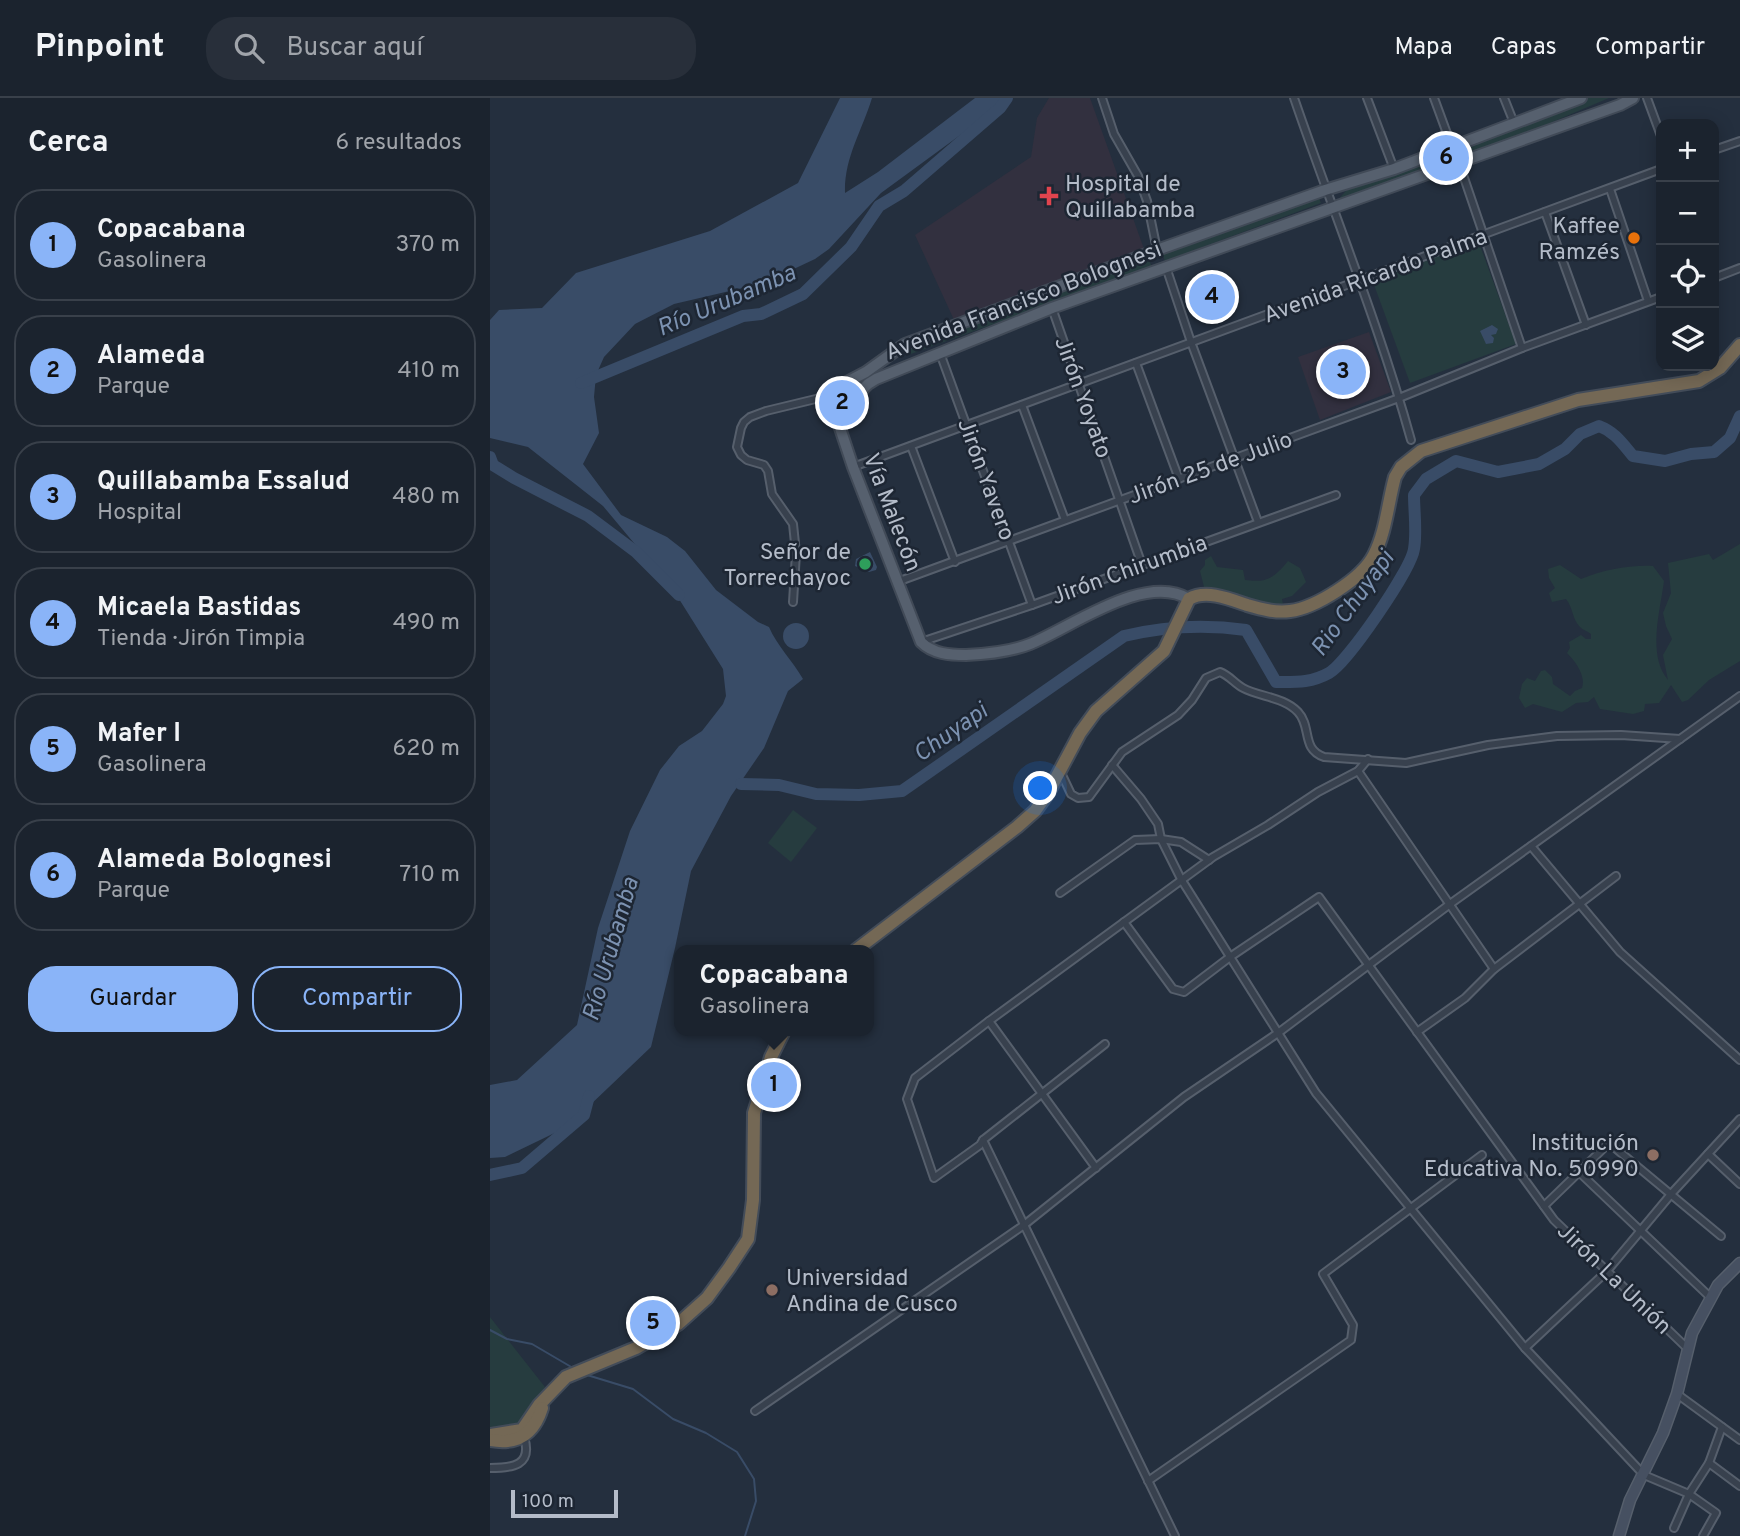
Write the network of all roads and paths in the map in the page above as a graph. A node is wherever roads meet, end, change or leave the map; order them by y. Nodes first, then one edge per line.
1 (1102, 98) edge
2 (1294, 98) edge
3 (1367, 98) edge
4 (1434, 98) edge
5 (1504, 98) edge
6 (1633, 98) edge
7 (1647, 98) edge
8 (1577, 99) edge
9 (1656, 122) edge
10 (1514, 123) junction
11 (1740, 141) edge
12 (1452, 146) junction
13 (1719, 148) edge
14 (1460, 163) junction
15 (1394, 169) junction
16 (1656, 171) edge
17 (1610, 189) junction
18 (1325, 190) junction
19 (1331, 207) junction
20 (1545, 212) junction
21 (1484, 236) junction
22 (1157, 250) junction
23 (1166, 267) junction
24 (1740, 268) edge
25 (1719, 276) edge
26 (1360, 281) junction
27 (1656, 299) edge
28 (1648, 301) junction
29 (1052, 308) junction
30 (1586, 325) junction
31 (1191, 342) junction
32 (1740, 345) edge
33 (900, 348) junction
34 (1522, 348) junction
35 (940, 353) junction
36 (1136, 363) junction
37 (910, 365) junction
38 (1078, 383) junction
39 (828, 396) junction
40 (1399, 398) junction
41 (1022, 405) junction
42 (835, 417) junction
43 (967, 425) junction
44 (1410, 440) dead end
45 (911, 446) junction
46 (1234, 459) junction
47 (853, 467) junction
48 (1179, 480) junction
49 (1336, 495) dead end
50 (1120, 499) junction
51 (1065, 520) junction
52 (1258, 522) junction
53 (1009, 541) junction
54 (955, 562) junction
55 (1142, 565) junction
56 (897, 582) junction
57 (1189, 599) junction
58 (793, 601) dead end
59 (1032, 605) junction
60 (921, 642) junction
61 (1740, 696) edge
62 (1681, 738) junction
63 (1368, 759) junction
64 (1112, 765) junction
65 (1358, 771) junction
66 (1060, 772) junction
67 (1161, 839) junction
68 (1531, 846) junction
69 (1209, 860) junction
70 (1616, 876) dead end
71 (1181, 879) junction
72 (1060, 893) dead end
73 (1579, 903) junction
74 (1450, 904) junction
75 (1124, 922) junction
76 (863, 945) edge
77 (1230, 957) junction
78 (1368, 965) junction
79 (1494, 969) junction
80 (989, 1021) junction
81 (1417, 1032) junction
82 (1278, 1033) junction
83 (782, 1036) edge
84 (1105, 1044) dead end
85 (1740, 1060) edge
86 (1042, 1095) junction
87 (1740, 1119) edge
88 (983, 1140) junction
89 (1708, 1154) junction
90 (1482, 1155) dead end
91 (1096, 1168) junction
92 (1579, 1172) junction
93 (1740, 1184) edge
94 (1672, 1193) junction
95 (1544, 1206) junction
96 (1412, 1209) junction
97 (1024, 1225) junction
98 (1641, 1231) junction
99 (1721, 1236) dead end
100 (1740, 1263) edge
101 (1607, 1271) junction
102 (1710, 1297) junction
103 (1525, 1348) junction
104 (1688, 1348) junction
105 (1677, 1394) junction
106 (755, 1410) dead end
107 (1722, 1427) junction
108 (522, 1434) junction
109 (490, 1438) edge
110 (1740, 1440) edge
111 (1709, 1463) junction
112 (490, 1468) edge
113 (1644, 1475) junction
114 (1149, 1481) junction
115 (1740, 1486) edge
116 (1689, 1494) junction
117 (1674, 1528) dead end
118 (1175, 1536) edge
119 (1619, 1536) edge
120 (1703, 1536) edge

1 - 22 street
2 - 18 street
3 - 15 street
4 - 12 street
5 - 10 street
6 - 14 main road, Avenida Francisco Bolognesi
7 - 9 street
8 - 10 main road, Avenida Francisco Bolognesi
10 - 12 main road, Avenida Francisco Bolognesi
11 - 13 street
12 - 15 main road, Avenida Francisco Bolognesi
14 - 19 main road, Avenida Francisco Bolognesi
14 - 21 street
15 - 18 main road, Avenida Francisco Bolognesi
16 - 17 street, Avenida Ricardo Palma
17 - 20 street, Avenida Ricardo Palma
17 - 28 street
18 - 19 street
18 - 22 main road, Avenida Francisco Bolognesi
19 - 23 main road, Avenida Francisco Bolognesi
19 - 26 street
20 - 21 street, Avenida Ricardo Palma
20 - 30 street
21 - 26 street, Avenida Ricardo Palma
21 - 34 street
22 - 33 main road, Avenida Francisco Bolognesi
23 - 29 main road, Avenida Francisco Bolognesi
23 - 31 street
24 - 25 street
26 - 31 street, Avenida Ricardo Palma
26 - 40 street
27 - 28 street, Jirón 25 de Julio
28 - 30 street, Jirón 25 de Julio
29 - 35 main road, Avenida Francisco Bolognesi
29 - 38 street, Jirón Yoyato
30 - 34 street, Jirón 25 de Julio
31 - 36 street, Avenida Ricardo Palma
31 - 46 street
32 - 57 highway
33 - 37 main road
33 - 39 main road, Avenida Francisco Bolognesi
34 - 40 street, Jirón 25 de Julio
35 - 37 main road, Avenida Francisco Bolognesi
35 - 43 street, Jirón Yavero
36 - 38 street, Avenida Ricardo Palma
36 - 48 street
37 - 42 main road, Avenida Francisco Bolognesi
38 - 41 street, Avenida Ricardo Palma
38 - 50 street, Jirón Yoyato
39 - 42 main road, Vía Malecón
39 - 58 street
40 - 44 street
40 - 46 street, Jirón 25 de Julio
41 - 43 street, Avenida Ricardo Palma
41 - 51 street
42 - 47 main road, Vía Malecón
43 - 45 street, Avenida Ricardo Palma
43 - 53 street, Jirón Yavero
45 - 47 street, Avenida Ricardo Palma
45 - 54 street
46 - 48 street, Jirón 25 de Julio
46 - 52 street
47 - 56 main road, Vía Malecón
48 - 50 street, Jirón 25 de Julio
49 - 52 street, Jirón Chirumbia
50 - 51 street, Jirón 25 de Julio
50 - 55 street, Jirón Yoyato
51 - 53 street, Jirón 25 de Julio
52 - 55 street, Jirón Chirumbia
53 - 54 street, Jirón 25 de Julio
53 - 59 street, Jirón Yavero
54 - 56 street, Jirón 25 de Julio
55 - 59 street, Jirón Chirumbia
56 - 60 main road, Vía Malecón
57 - 60 main road
57 - 66 highway
59 - 60 street, Jirón Chirumbia
61 - 62 street
62 - 63 street
62 - 68 street
63 - 64 street
63 - 65 street
64 - 66 street
64 - 67 street
65 - 69 street
65 - 74 street
66 - 76 highway
67 - 69 street
67 - 71 street
67 - 72 street
68 - 73 street
68 - 74 street
69 - 71 street
70 - 73 street
71 - 75 street
71 - 77 street
73 - 79 street
73 - 85 street
74 - 78 street
74 - 79 street
75 - 77 street
75 - 80 street
77 - 78 street, Jirón La Unión
77 - 82 street
78 - 81 street, Jirón La Unión
78 - 82 street
79 - 81 street
80 - 86 street
80 - 88 street
81 - 95 street, Jirón La Unión
82 - 91 street
82 - 96 street
83 - 108 highway
84 - 86 street
86 - 88 street
86 - 91 street
87 - 89 street
88 - 97 street
89 - 93 street
89 - 94 street
90 - 96 street
91 - 97 street
92 - 94 street
92 - 95 street
92 - 98 street
94 - 98 street
94 - 99 street
95 - 101 street, Jirón La Unión
96 - 103 street
96 - 114 street
97 - 106 street
97 - 114 street
98 - 101 street
98 - 102 street
100 - 102 street
101 - 103 street
101 - 104 street, Jirón La Unión
102 - 104 street
103 - 113 street
104 - 105 street
105 - 107 street
105 - 113 street
107 - 110 street
107 - 111 street
108 - 109 highway
108 - 112 street
111 - 115 street
111 - 116 street
113 - 116 street
113 - 119 street
114 - 118 street
116 - 117 street
116 - 120 street

